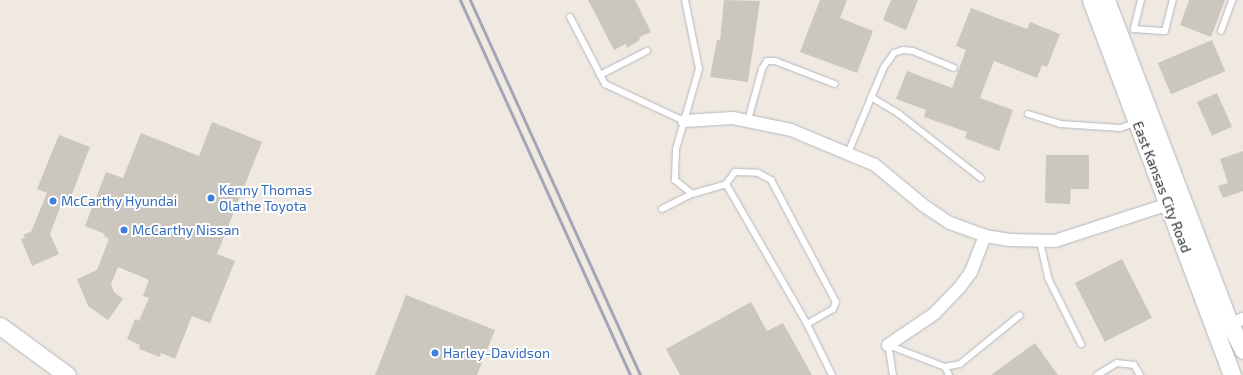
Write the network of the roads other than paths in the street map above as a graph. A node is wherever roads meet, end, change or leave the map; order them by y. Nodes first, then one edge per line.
1 (685, 0) edge
2 (1091, 0) edge
3 (1106, 0) edge
4 (1141, 0) edge
5 (1173, 0) edge
6 (1232, 0) edge
7 (570, 17) dead end
8 (1222, 31) dead end
9 (1126, 32) junction
10 (647, 51) dead end
11 (954, 68) dead end
12 (600, 75) junction
13 (835, 84) dead end
14 (871, 97) junction
15 (1028, 114) dead end
16 (748, 120) junction
17 (684, 121) junction
18 (1137, 123) junction
19 (848, 153) junction
20 (981, 178) dead end
21 (726, 184) junction
22 (692, 194) junction
23 (1175, 202) junction
24 (662, 210) dead end
25 (985, 236) junction
26 (1040, 242) junction
27 (1020, 315) dead end
28 (807, 324) junction
29 (1230, 324) edge
30 (0, 326) edge
31 (1081, 344) dead end
32 (888, 345) junction
33 (1243, 350) edge
34 (945, 367) junction
35 (67, 375) edge
36 (832, 375) edge
37 (893, 375) edge
38 (949, 375) edge
39 (1097, 375) edge
40 (1140, 375) edge
41 (1232, 375) edge

1 - 17 lane
2 - 18 main road, East Kansas City Road
3 - 9 main road, East Kansas City Road
4 - 9 lane
5 - 9 lane
6 - 8 lane
7 - 12 lane
9 - 23 main road, East Kansas City Road
10 - 12 lane
11 - 14 lane
12 - 17 lane
13 - 16 lane
14 - 19 lane
14 - 20 lane
15 - 18 lane
16 - 17 street
16 - 19 street
17 - 22 lane
18 - 23 main road, East Kansas City Road
19 - 25 street
21 - 22 lane
21 - 28 lane
21 - 28 lane
22 - 24 lane
23 - 26 street
23 - 29 main road, East Kansas City Road
25 - 26 street
25 - 32 street
26 - 31 lane
27 - 34 lane
28 - 36 lane
29 - 33 main road, East Kansas City Road
29 - 41 main road, East Kansas City Road
30 - 35 main road
32 - 34 lane
32 - 37 lane
34 - 38 lane
39 - 40 lane

